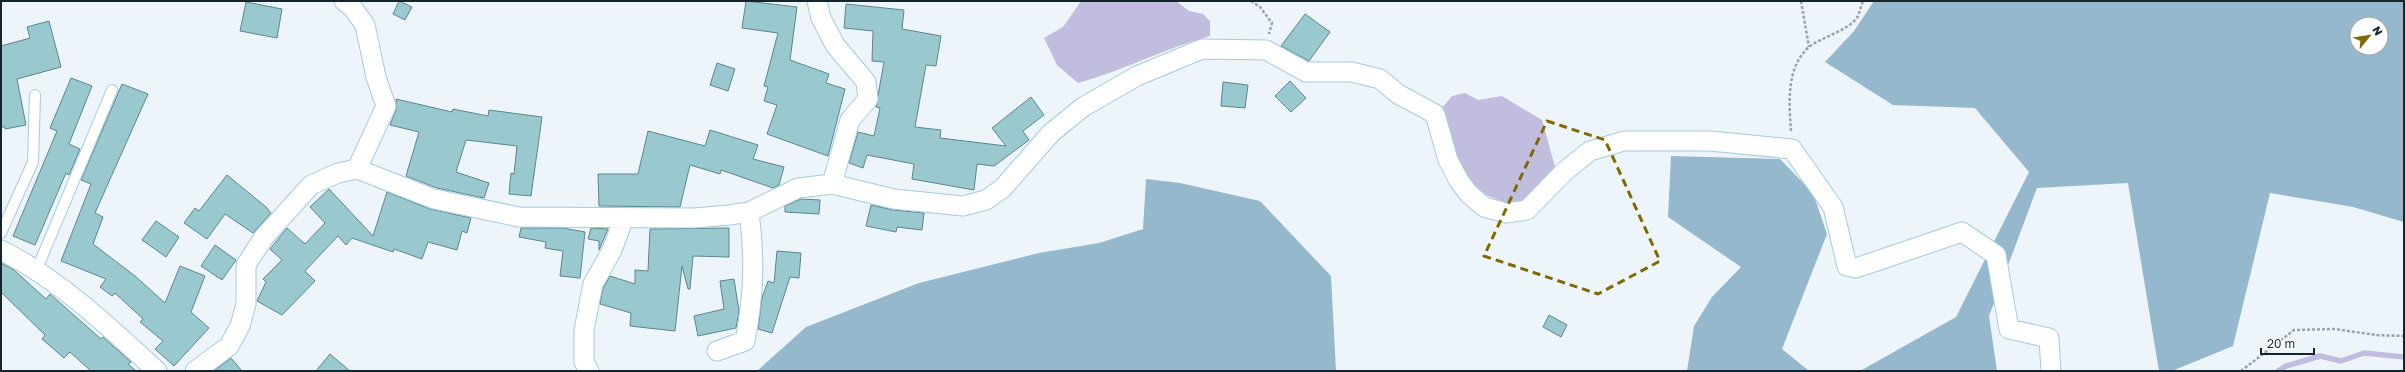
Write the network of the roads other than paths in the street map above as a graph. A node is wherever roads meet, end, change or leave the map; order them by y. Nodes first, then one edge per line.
1 (344, 1) edge
2 (817, 1) edge
3 (112, 90) dead end
4 (35, 95) dead end
5 (357, 169) junction
6 (832, 184) junction
7 (749, 212) junction
8 (624, 218) junction
9 (1, 233) edge
10 (1, 250) edge
11 (37, 269) junction
12 (717, 351) dead end
13 (157, 371) edge
14 (195, 371) edge
15 (589, 371) edge
16 (2051, 371) edge

1 - 5 street
2 - 6 street
3 - 11 lane
4 - 9 lane
5 - 8 street
5 - 14 street
6 - 7 street
6 - 16 street
7 - 8 street
7 - 12 street
8 - 15 street
10 - 11 street
11 - 13 street

